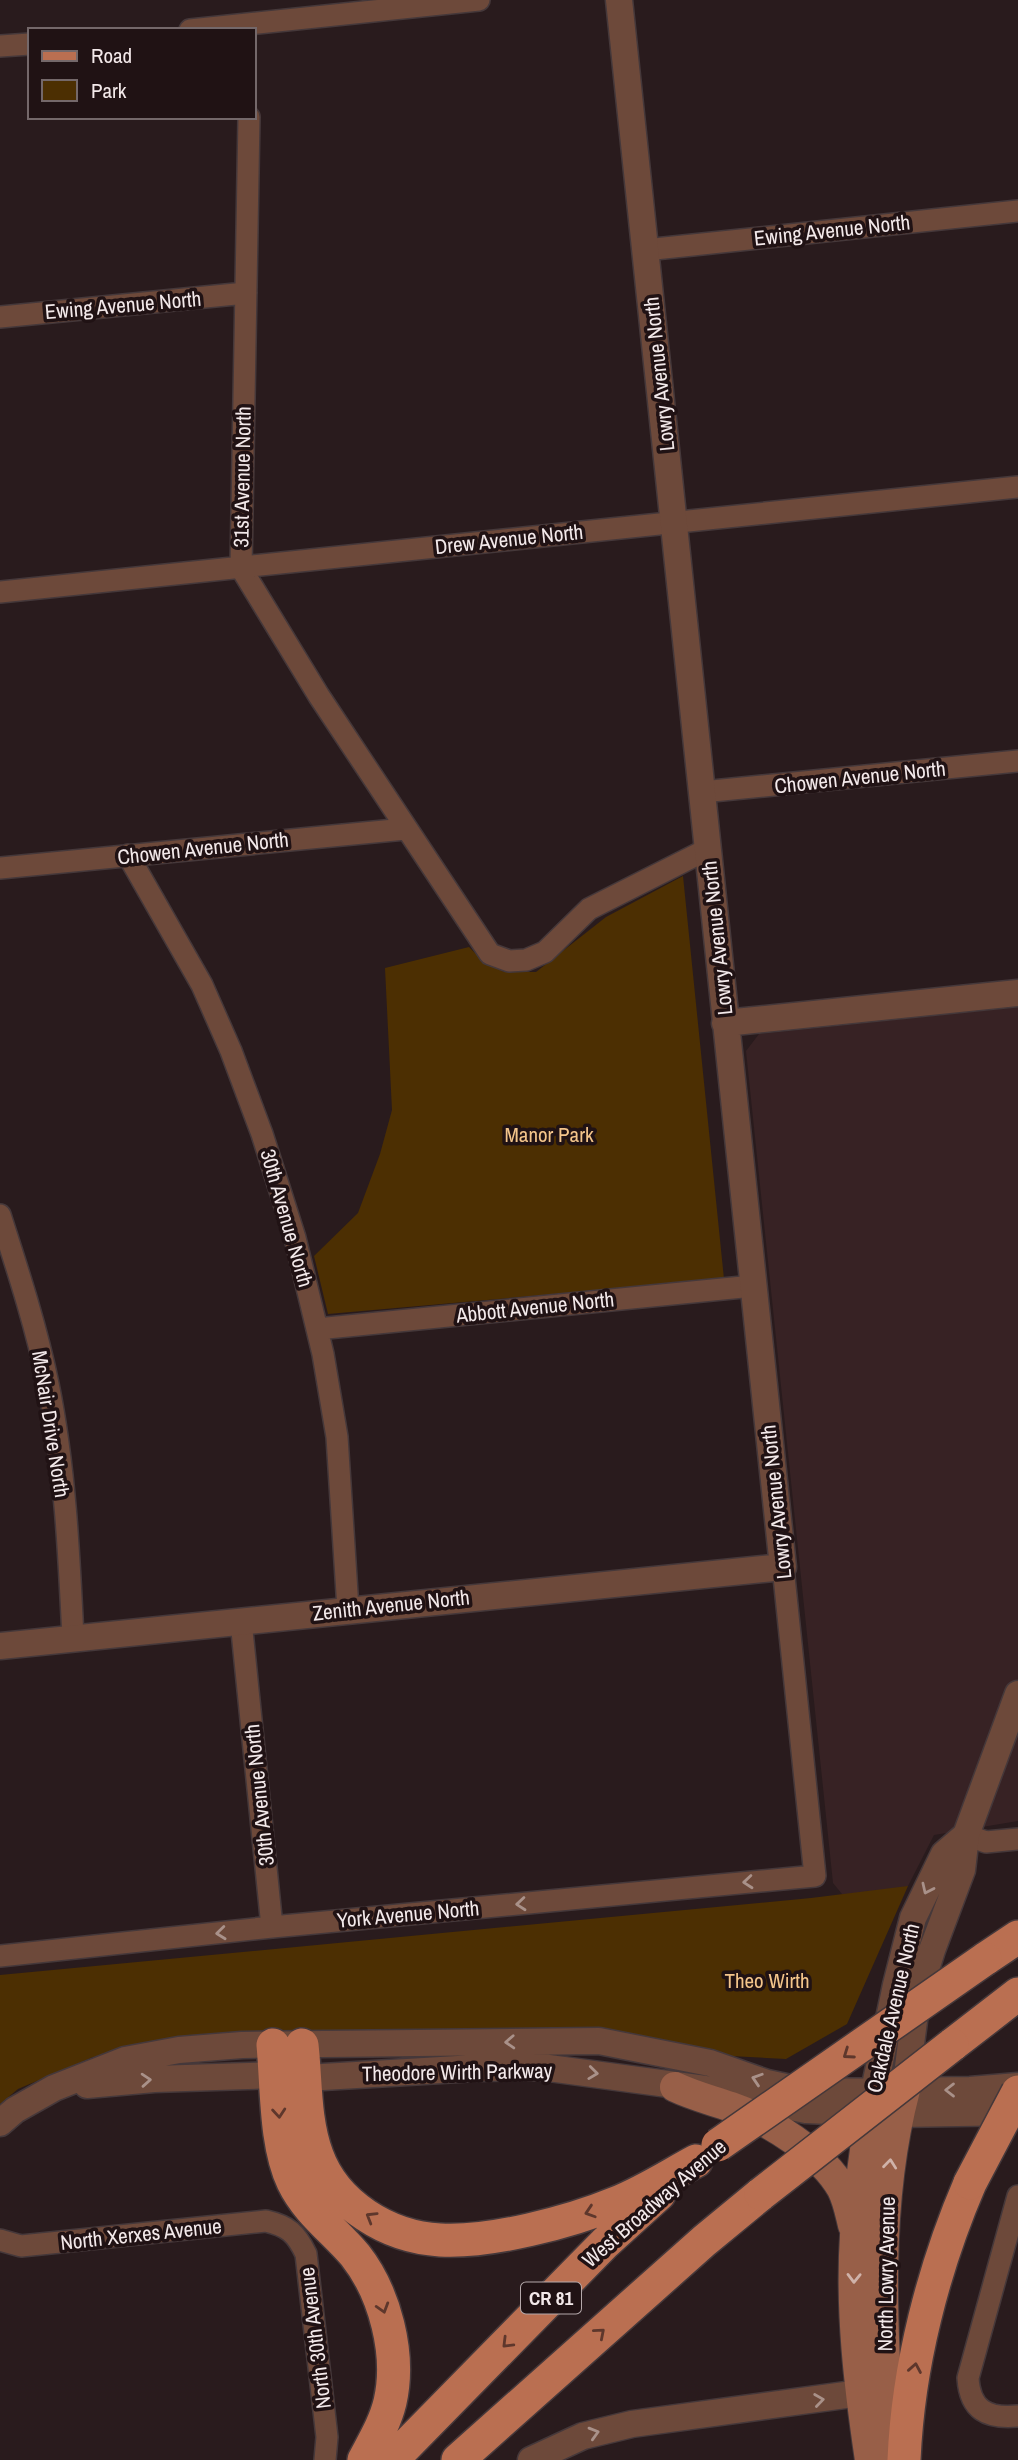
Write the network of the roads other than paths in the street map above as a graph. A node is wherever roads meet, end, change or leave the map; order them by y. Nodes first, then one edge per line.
1 (479, 0) edge
2 (619, 0) edge
3 (251, 27) edge
4 (231, 28) edge
5 (28, 44) edge
6 (0, 46) edge
7 (249, 119) edge
8 (1018, 211) edge
9 (646, 250) junction
10 (246, 293) junction
11 (0, 317) edge
12 (1018, 487) edge
13 (674, 522) junction
14 (241, 568) junction
15 (0, 592) edge
16 (1018, 761) edge
17 (702, 792) junction
18 (405, 829) junction
19 (708, 849) junction
20 (128, 855) junction
21 (0, 868) edge
22 (1018, 993) edge
23 (725, 1023) junction
24 (0, 1215) edge
25 (754, 1286) junction
26 (317, 1329) junction
27 (783, 1567) junction
28 (348, 1609) junction
29 (241, 1621) junction
30 (73, 1638) junction
31 (0, 1646) edge
32 (1018, 1694) edge
33 (966, 1835) junction
34 (1018, 1839) edge
35 (816, 1876) joint
36 (272, 1927) junction
37 (1018, 1937) edge
38 (0, 1956) edge
39 (1018, 1994) edge
40 (289, 2061) junction
41 (1018, 2086) edge
42 (675, 2087) junction
43 (1018, 2092) edge
44 (886, 2102) junction
45 (1018, 2112) edge
46 (0, 2123) edge
47 (707, 2153) junction
48 (1018, 2196) edge
49 (283, 2225) joint
50 (855, 2234) junction
51 (0, 2240) edge
52 (884, 2354) junction
53 (860, 2393) junction
54 (1014, 2416) edge
55 (325, 2460) edge
56 (364, 2460) edge
57 (392, 2460) edge
58 (458, 2460) edge
59 (531, 2460) edge
60 (870, 2460) edge
61 (891, 2460) edge
62 (904, 2460) edge

1 - 3 street
2 - 9 street, Lowry Avenue North
3 - 4 street
5 - 6 street
7 - 10 street, 31st Avenue North
8 - 9 street, Ewing Avenue North
9 - 13 street, Lowry Avenue North
10 - 11 street, Ewing Avenue North
10 - 14 street, 31st Avenue North
12 - 13 street, Drew Avenue North
13 - 14 street, Drew Avenue North
13 - 17 street, Lowry Avenue North
14 - 15 street, Drew Avenue North
14 - 18 street, 31st Avenue North
16 - 17 street, Chowen Avenue North
17 - 19 street, Lowry Avenue North
18 - 19 street, 31st Avenue North
18 - 20 street, Chowen Avenue North
19 - 23 street, Lowry Avenue North
20 - 21 street, Chowen Avenue North
20 - 26 street, 30th Avenue North
22 - 23 street
23 - 25 street, Lowry Avenue North
24 - 30 street, McNair Drive North
25 - 26 street, Abbott Avenue North
25 - 27 street, Lowry Avenue North
26 - 28 street, 30th Avenue North
27 - 28 street, Zenith Avenue North
27 - 35 street, Lowry Avenue North
28 - 29 street, Zenith Avenue North
29 - 30 street, Zenith Avenue North
29 - 36 street, 30th Avenue North
30 - 31 street, Zenith Avenue North
32 - 33 street, Oakdale Avenue North
33 - 34 street
33 - 44 street, Oakdale Avenue North
35 -> 36 street, York Avenue North
36 -> 38 street, York Avenue North
37 -> 47 main road, West Broadway Avenue / CR 81, bridge
58 -> 39 main road, CR 81, bridge
40 -> 42 street, Theodore Wirth Parkway
44 -> 40 street, Theodore Wirth Parkway
40 - 46 street, Theodore Wirth Parkway
47 -> 40 main road
40 -> 56 main road
41 -> 44 street
42 - 44 street, Theodore Wirth Parkway
42 - 50 main road
62 -> 43 main road, bridge
44 - 45 street
44 - 50 main road, North Lowry Avenue
52 -> 44 main road, North Lowry Avenue
47 -> 57 main road, West Broadway Avenue / CR 81
48 - 54 street
49 - 51 street, North Xerxes Avenue
49 - 55 street, North 30th Avenue
50 -> 53 main road, North Lowry Avenue
52 - 53 street
52 - 61 main road, North Lowry Avenue
59 -> 53 street
53 - 60 main road, North Lowry Avenue

